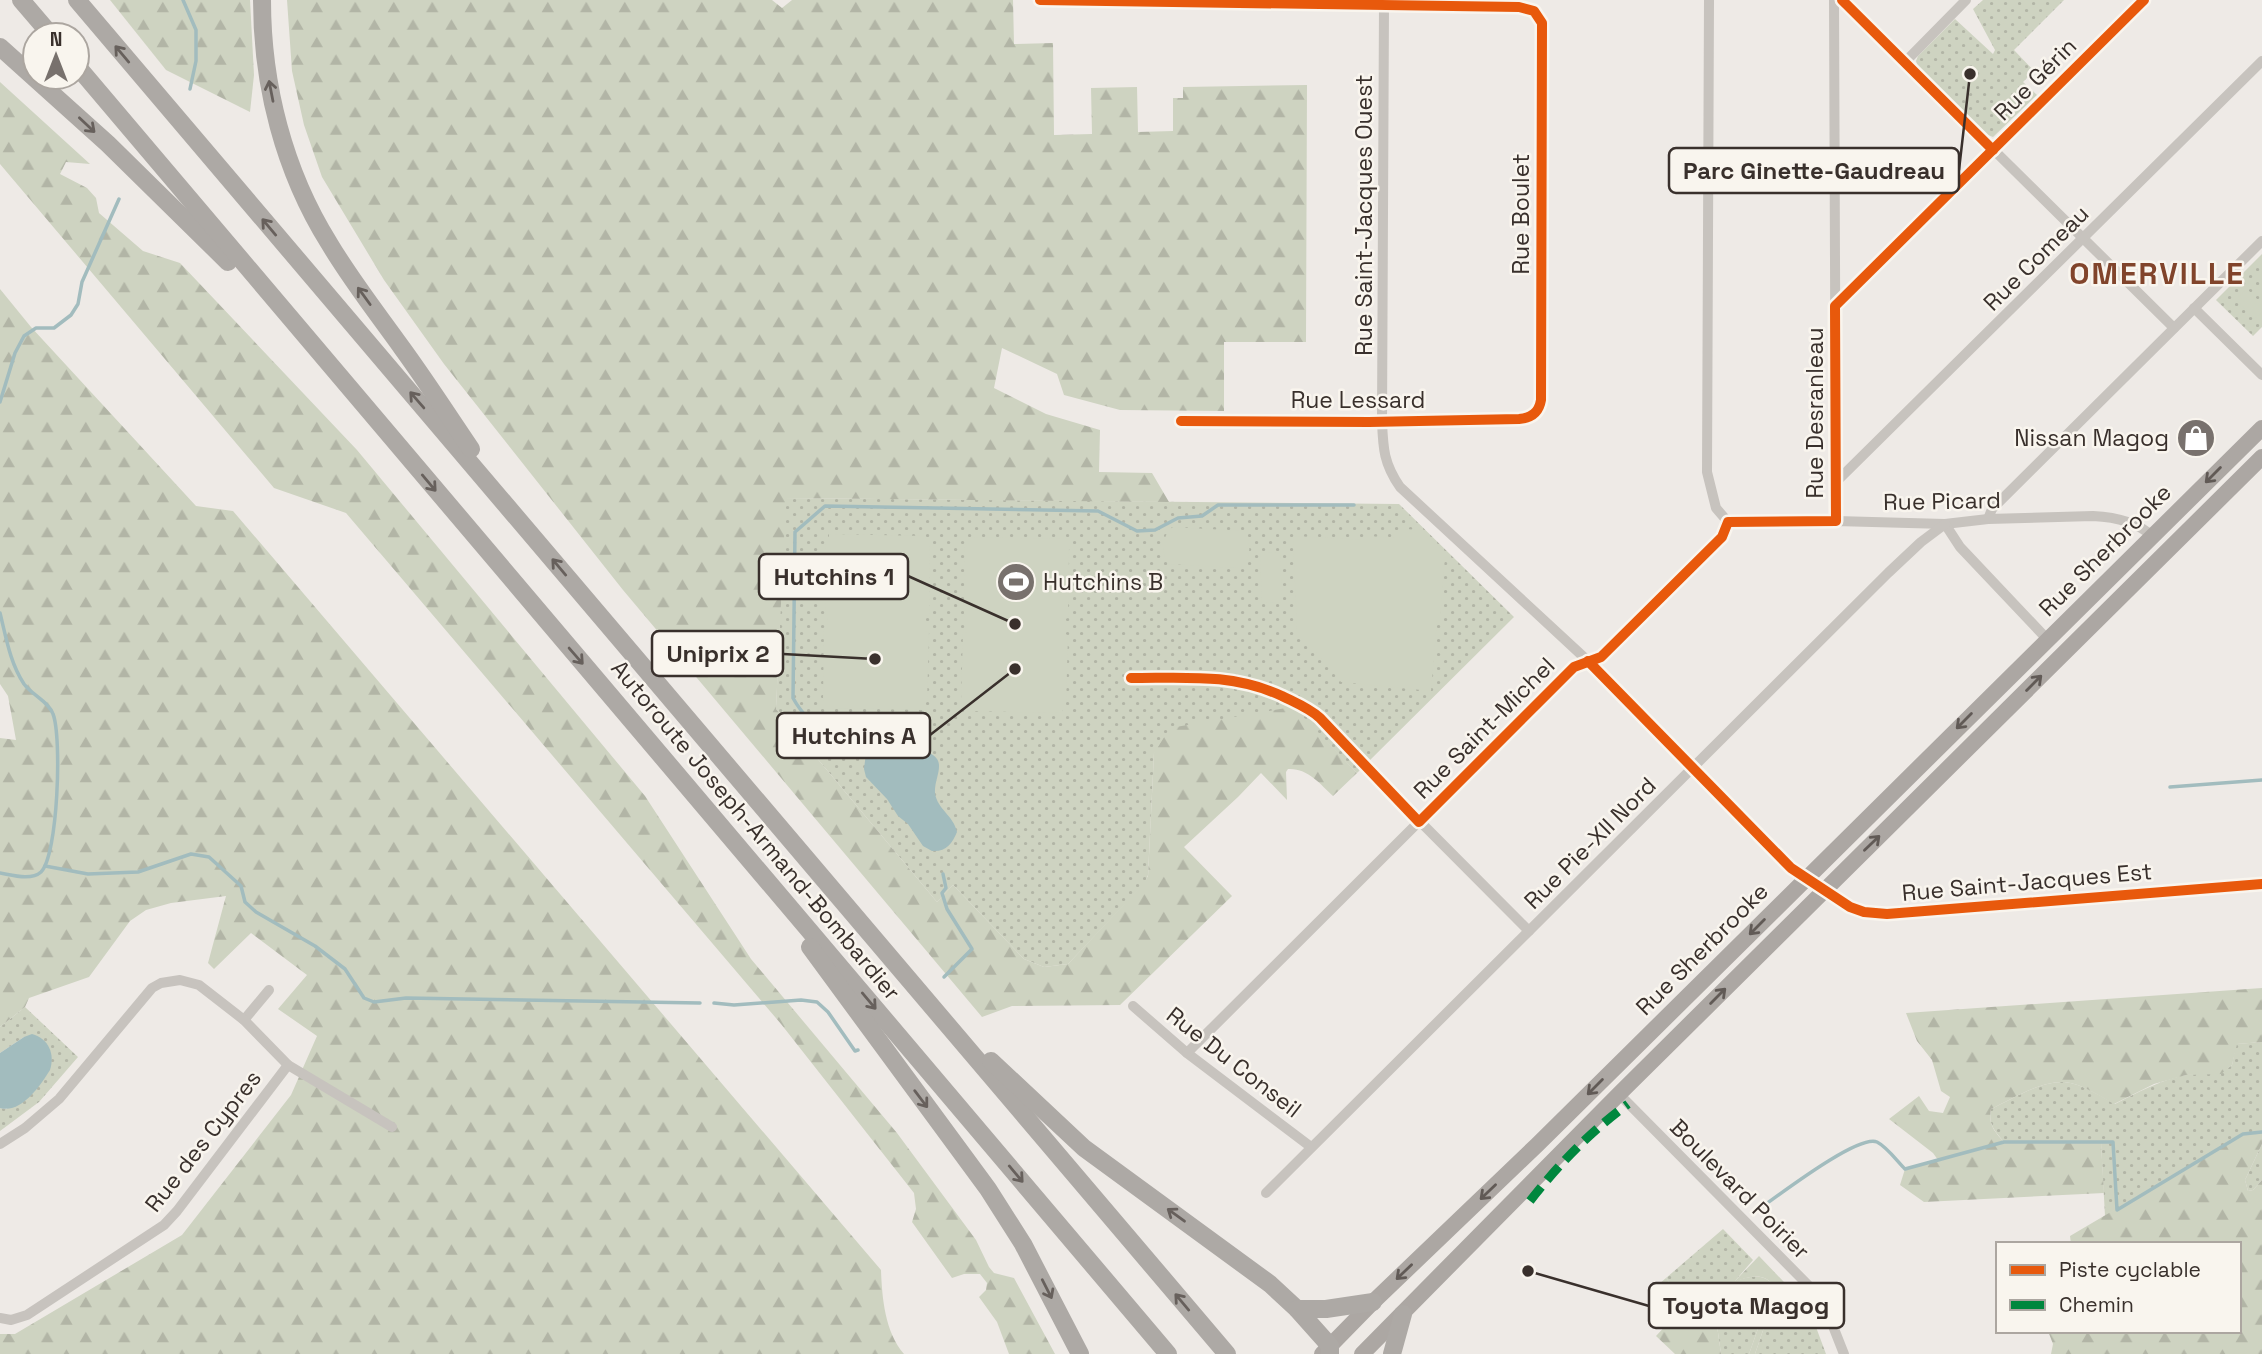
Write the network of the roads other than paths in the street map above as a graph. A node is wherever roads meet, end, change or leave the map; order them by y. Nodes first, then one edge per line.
1 (21, 0) edge
2 (77, 0) edge
3 (262, 0) edge
4 (1040, 0) edge
5 (1709, 0) edge
6 (1834, 0) edge
7 (1842, 0) edge
8 (1966, 0) edge
9 (2144, 0) edge
10 (1384, 5) junction
11 (39, 21) edge
12 (0, 47) edge
13 (2262, 61) edge
14 (1905, 62) junction
15 (91, 83) edge
16 (1993, 150) junction
17 (2083, 239) junction
18 (2262, 241) edge
19 (1835, 306) junction
20 (2194, 307) junction
21 (2174, 328) junction
22 (306, 338) junction
23 (2262, 375) edge
24 (1534, 414) joint
25 (1181, 421) dead end
26 (1382, 421) junction
27 (2262, 428) edge
28 (2262, 457) edge
29 (1836, 482) junction
30 (1988, 519) junction
31 (1836, 521) junction
32 (1728, 522) junction
33 (1945, 524) junction
34 (525, 527) junction
35 (2152, 536) junction
36 (2047, 639) junction
37 (1588, 662) junction
38 (1131, 678) dead end
39 (1692, 768) junction
40 (1419, 822) junction
41 (730, 837) junction
42 (1805, 879) junction
43 (2262, 884) edge
44 (1823, 891) junction
45 (1529, 931) junction
46 (268, 990) dead end
47 (920, 993) junction
48 (1133, 1006) dead end
49 (244, 1020) junction
50 (1187, 1053) junction
51 (288, 1065) junction
52 (1619, 1094) junction
53 (392, 1128) dead end
54 (0, 1144) edge
55 (1311, 1147) junction
56 (1266, 1193) dead end
57 (1373, 1302) junction
58 (1297, 1309) junction
59 (1403, 1314) junction
60 (0, 1318) edge
61 (1328, 1351) edge
62 (1080, 1354) edge
63 (1168, 1354) edge
64 (1227, 1354) edge
65 (1362, 1354) edge
66 (1392, 1354) edge
67 (1844, 1354) edge

1 - 11 highway
34 -> 2 highway
34 -> 3 highway
4 - 10 street
5 - 32 street
6 - 19 street, Rue Desranleau
7 - 14 street
8 - 14 street
9 - 16 street, Rue Gérin
10 - 24 street, Rue Boulet
10 - 26 street, Rue Saint-Jacques Ouest
12 -> 22 highway
13 - 17 street, Rue Comeau
14 - 16 street
15 - 22 highway
16 - 17 street
16 - 19 street, Rue Gérin
17 - 21 street
17 - 29 street, Rue Comeau
18 - 20 street
19 - 29 street, Rue Desranleau
20 - 21 street
20 - 23 street
21 - 30 street
22 -> 41 highway, Autoroute Joseph-Armand-Bombardier
24 - 26 street, Rue Lessard
25 - 26 street, Rue Lessard
26 - 37 street, Rue Saint-Jacques Ouest
27 -> 35 main road, Rue Sherbrooke
44 -> 28 main road, Rue Sherbrooke
29 - 31 street, Rue Desranleau
30 - 33 street, Rue Picard
30 - 35 street, Rue Picard
31 - 32 street, Rue Picard
31 - 33 street, Rue Picard
32 - 37 street, Rue Saint-Michel
33 - 36 street
33 - 39 street, Rue Pie-XII Nord
47 -> 34 highway, Autoroute Joseph-Armand-Bombardier
35 - 36 main road, Rue Sherbrooke
36 -> 42 main road, Rue Sherbrooke
37 - 39 street, Rue Saint-Jacques Ouest
37 - 40 street, Rue Saint-Michel
38 - 40 street
39 - 42 street, Rue Saint-Jacques Ouest
39 - 45 street, Rue Pie-XII Nord
40 - 45 street
40 - 50 street, Rue Saint-Michel
41 -> 62 highway
41 -> 63 highway, Autoroute Joseph-Armand-Bombardier
42 - 44 street, Rue Saint-Jacques Est
42 -> 57 main road, Rue Sherbrooke
43 - 44 street, Rue Saint-Jacques Est
52 -> 44 main road, Rue Sherbrooke
45 - 55 street, Rue Pie-XII Nord
46 - 49 street
58 -> 47 highway
64 -> 47 highway, Autoroute Joseph-Armand-Bombardier
48 - 50 street, Rue Du Conseil
49 - 51 street
49 - 54 street
50 - 55 street, Rue Du Conseil
51 - 53 street
51 - 60 street, Rue des Cypres
52 - 59 main road, Rue Sherbrooke
52 - 67 street, Boulevard Poirier
55 - 56 street, Rue Pie-XII Nord
57 - 58 highway
57 - 61 main road, Rue Sherbrooke
58 - 61 highway
59 - 65 main road, Rue Sherbrooke
59 - 66 highway

